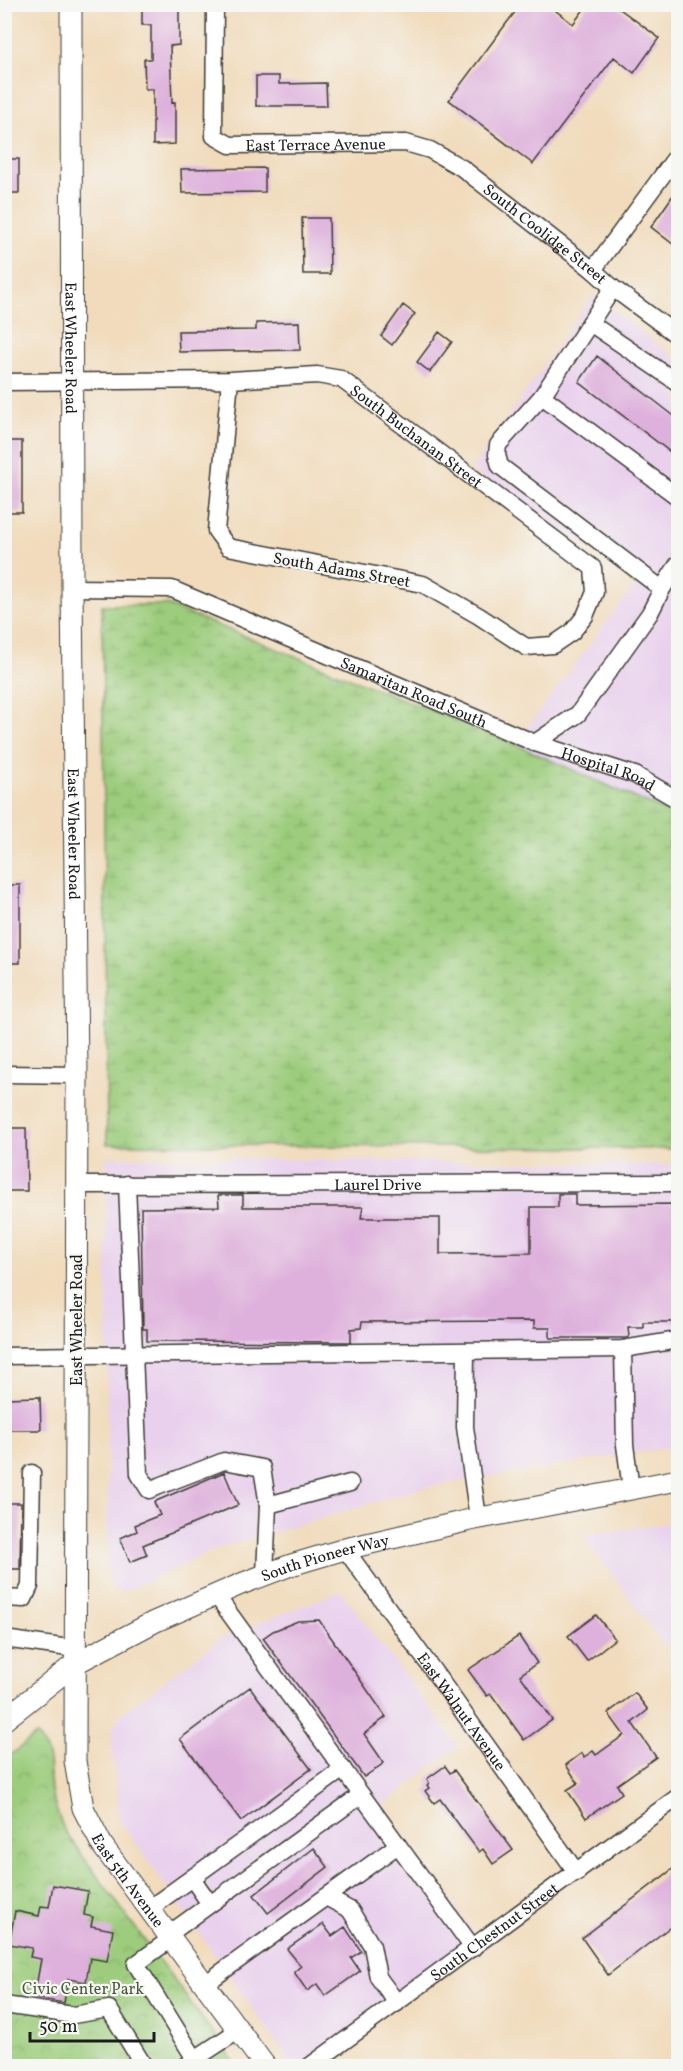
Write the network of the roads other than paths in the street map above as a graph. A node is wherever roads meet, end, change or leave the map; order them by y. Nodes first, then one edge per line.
1 (71, 4) edge
2 (214, 4) edge
3 (406, 143) joint
4 (678, 154) edge
5 (593, 270) junction
6 (613, 288) junction
7 (590, 323) junction
8 (678, 336) edge
9 (230, 380) junction
10 (4, 382) edge
11 (72, 383) junction
12 (678, 383) edge
13 (542, 396) junction
14 (678, 497) edge
15 (678, 564) edge
16 (593, 568) joint
17 (72, 588) junction
18 (662, 589) junction
19 (535, 743) junction
20 (678, 800) edge
21 (4, 1074) edge
22 (76, 1075) junction
23 (678, 1183) edge
24 (127, 1184) junction
25 (76, 1185) junction
26 (678, 1340) edge
27 (623, 1349) junction
28 (466, 1351) junction
29 (76, 1355) junction
30 (134, 1355) junction
31 (4, 1356) edge
32 (32, 1473) dead end
33 (678, 1480) edge
34 (350, 1483) dead end
35 (632, 1489) junction
36 (268, 1505) junction
37 (478, 1518) junction
38 (345, 1549) junction
39 (265, 1575) junction
40 (216, 1595) junction
41 (4, 1598) edge
42 (4, 1639) edge
43 (76, 1656) junction
44 (4, 1720) edge
45 (343, 1769) junction
46 (362, 1795) junction
47 (678, 1797) edge
48 (398, 1845) junction
49 (577, 1873) junction
50 (192, 1878) junction
51 (326, 1897) junction
52 (210, 1904) junction
53 (150, 1908) junction
54 (170, 1936) junction
55 (473, 1948) junction
56 (205, 1984) junction
57 (397, 2003) junction
58 (4, 2005) edge
59 (239, 2030) junction
60 (190, 2063) edge
61 (144, 2067) edge
62 (265, 2067) edge
63 (310, 2067) edge

1 - 11 main road, East Wheeler Road
2 - 3 street, East Terrace Avenue
3 - 5 street, South Coolidge Street
4 - 5 street
5 - 6 street, South Coolidge Street
6 - 7 street
6 - 8 street, South Coolidge Street
7 - 12 street
7 - 13 street
9 - 11 street, South Buchanan Street
9 - 16 street, South Buchanan Street
9 - 16 street, South Adams Street
10 - 11 street, South Buchanan Street
11 - 17 main road, East Wheeler Road
13 - 14 street
13 - 18 street
15 - 18 street
17 - 19 street, Samaritan Road South
17 - 22 main road, East Wheeler Road
18 - 19 street
19 - 20 street, Hospital Road
21 - 22 street
22 - 25 main road, East Wheeler Road
23 - 24 street, Laurel Drive
24 - 25 street, Laurel Drive
24 - 30 street
25 - 29 main road, East Wheeler Road
26 - 27 street
27 - 28 street
27 - 35 street
28 - 30 street
28 - 37 street
29 - 30 street
29 - 31 street
29 - 43 main road, East Wheeler Road
30 - 36 street
32 - 41 street
33 - 35 main road, South Pioneer Way
34 - 36 street
35 - 37 main road, South Pioneer Way
36 - 39 street
37 - 38 main road, South Pioneer Way
38 - 39 main road, South Pioneer Way
38 - 49 street, East Walnut Avenue
39 - 40 main road, South Pioneer Way
40 - 43 main road, South Pioneer Way
40 - 45 street
42 - 43 street
43 - 44 main road, South Pioneer Way
43 - 53 main road, East 5th Avenue
45 - 46 street
45 - 50 street
46 - 48 street
46 - 52 street
47 - 49 street, South Chestnut Street
48 - 51 street
48 - 55 street
49 - 55 street, South Chestnut Street
50 - 52 street
50 - 53 street
51 - 56 street
51 - 57 street
52 - 54 street
53 - 54 main road, East 5th Avenue
54 - 56 main road, East 5th Avenue
54 - 60 street
55 - 57 street, South Chestnut Street
56 - 59 main road, East 5th Avenue
57 - 63 street, South Chestnut Street
58 - 61 street
59 - 60 street
59 - 62 main road, East 5th Avenue

